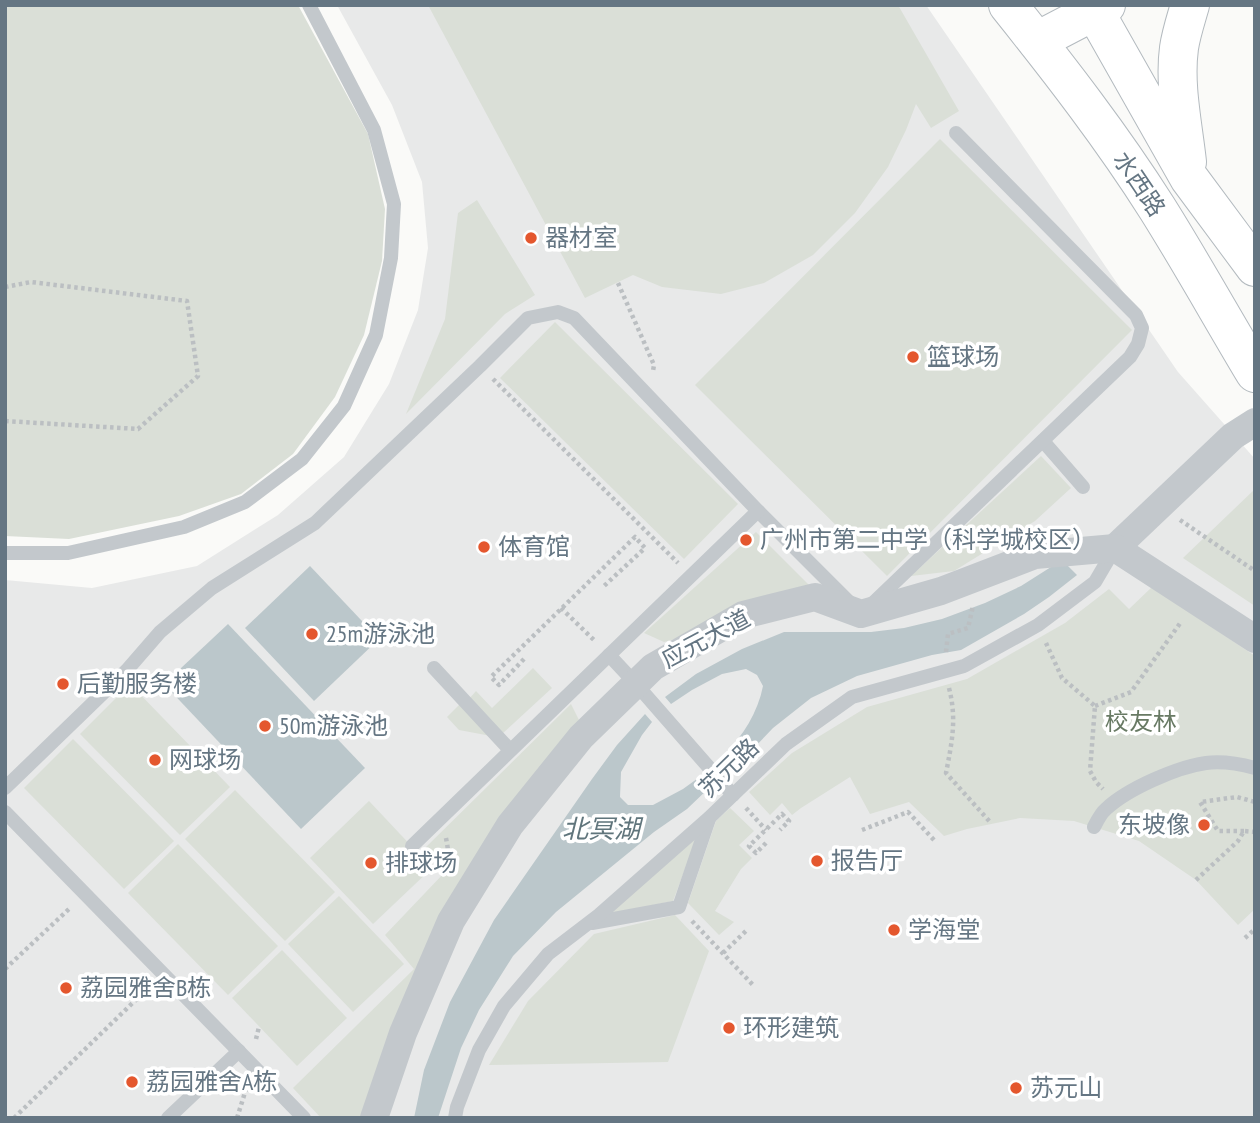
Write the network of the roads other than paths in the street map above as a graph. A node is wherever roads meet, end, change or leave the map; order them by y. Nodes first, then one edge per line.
1 (309, 5) edge
2 (1008, 5) edge
3 (1190, 5) edge
4 (1097, 8) edge
5 (1037, 41) junction
6 (956, 133) dead end
7 (1189, 178) junction
8 (1255, 267) edge
9 (1255, 373) edge
10 (1255, 422) edge
11 (1042, 440) junction
12 (1083, 487) dead end
13 (758, 511) junction
14 (1115, 548) junction
15 (5, 553) edge
16 (861, 614) junction
17 (1255, 639) edge
18 (609, 655) junction
19 (433, 668) dead end
20 (636, 684) junction
21 (510, 750) junction
22 (1255, 768) edge
23 (5, 789) edge
24 (733, 795) junction
25 (5, 812) edge
26 (709, 818) junction
27 (1094, 827) dead end
28 (412, 846) dead end
29 (587, 924) junction
30 (239, 1051) junction
31 (168, 1118) edge
32 (304, 1118) edge
33 (374, 1118) edge
34 (455, 1118) edge

1 - 15 lane
2 - 5 main road, 水西路
3 - 7 main road
4 - 5 main road
4 - 7 main road, 水西路
5 - 9 main road, 水西路
6 - 11 lane
7 - 8 main road, 水西路
10 - 14 street
11 - 12 lane
11 - 16 lane
13 - 16 lane
13 - 18 lane
13 - 23 lane
14 - 16 street
14 - 17 street
14 - 24 lane, 苏元路
16 - 20 street, 应元大道
18 - 20 lane
18 - 21 lane
19 - 21 lane
20 - 24 lane
20 - 33 street, 应元大道
21 - 28 lane
22 - 27 lane
24 - 26 lane, 苏元路
25 - 30 lane
26 - 29 lane, 苏元路
26 - 29 lane
29 - 34 lane, 苏元路
30 - 31 lane
30 - 32 lane

